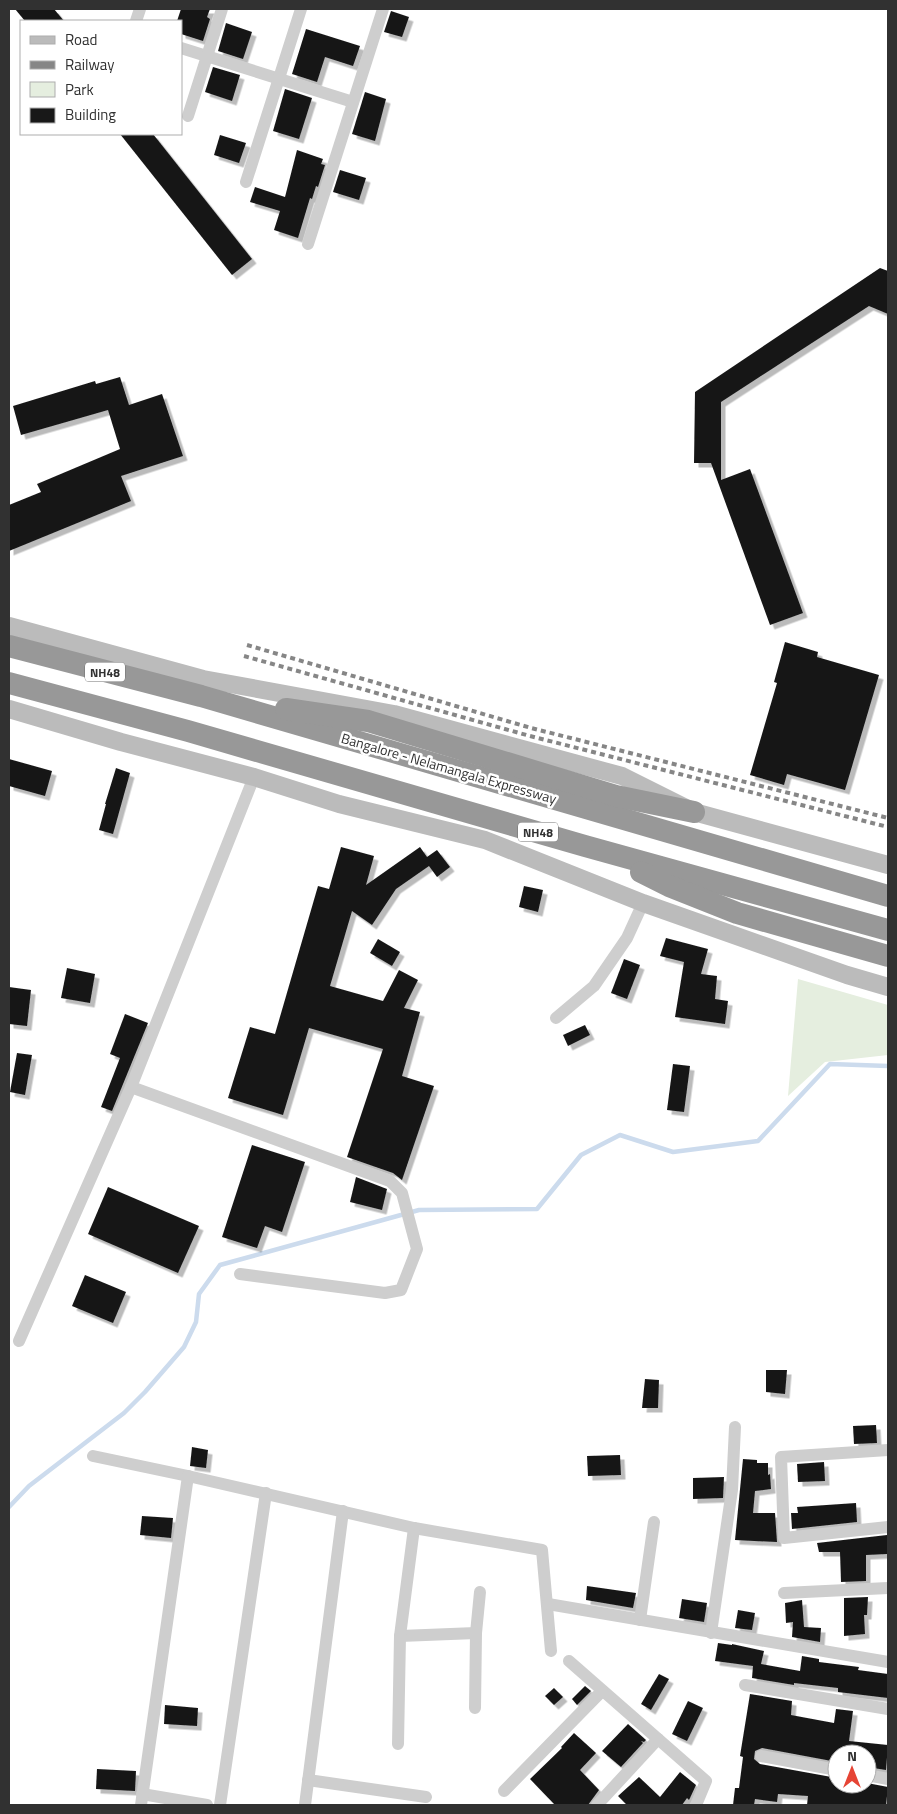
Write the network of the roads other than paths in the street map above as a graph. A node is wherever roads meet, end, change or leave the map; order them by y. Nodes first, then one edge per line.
1 (222, 9) edge
2 (301, 9) edge
3 (382, 9) edge
4 (182, 48) edge
5 (207, 56) junction
6 (279, 78) junction
7 (353, 102) junction
8 (188, 116) dead end
9 (246, 182) dead end
10 (308, 244) dead end
11 (9, 626) edge
12 (9, 646) edge
13 (9, 683) edge
14 (201, 696) junction
15 (9, 709) edge
16 (254, 777) junction
17 (694, 812) junction
18 (585, 846) junction
19 (888, 864) edge
20 (888, 896) edge
21 (643, 903) junction
22 (888, 930) edge
23 (888, 956) edge
24 (888, 987) edge
25 (556, 1018) dead end
26 (131, 1087) junction
27 (240, 1274) dead end
28 (19, 1341) dead end
29 (735, 1427) dead end
30 (888, 1450) edge
31 (92, 1456) dead end
32 (188, 1476) junction
33 (266, 1494) junction
34 (343, 1511) junction
35 (654, 1522) dead end
36 (888, 1527) edge
37 (414, 1528) junction
38 (888, 1588) edge
39 (480, 1592) dead end
40 (784, 1593) dead end
41 (548, 1604) junction
42 (640, 1620) junction
43 (476, 1632) junction
44 (712, 1633) junction
45 (400, 1636) junction
46 (551, 1651) dead end
47 (569, 1661) dead end
48 (888, 1662) edge
49 (744, 1685) dead end
50 (602, 1691) junction
51 (475, 1708) dead end
52 (888, 1709) edge
53 (658, 1739) junction
54 (398, 1744) dead end
55 (761, 1756) dead end
56 (827, 1768) edge
57 (308, 1780) junction
58 (504, 1791) dead end
59 (426, 1797) dead end
60 (141, 1800) edge
61 (208, 1805) edge
62 (220, 1805) edge
63 (304, 1805) edge
64 (597, 1805) edge
65 (696, 1805) edge

1 - 5 street
2 - 6 street
3 - 7 street
4 - 5 street
5 - 6 street
5 - 8 street
6 - 7 street
6 - 9 street
7 - 10 street
11 - 17 street
12 - 14 highway, Bangalore - Nelamangala Expressway / NH48
13 - 18 highway, NH48
14 - 17 highway
14 - 20 highway, Bangalore - Nelamangala Expressway / NH48
15 - 16 street
16 - 21 street
16 - 26 street
17 - 19 street
18 - 22 highway, NH48
18 - 23 highway
21 - 24 street
21 - 25 street
26 - 27 street
26 - 28 street
29 - 44 street
30 - 36 street
31 - 32 street
32 - 33 street
32 - 60 street
33 - 34 street
33 - 62 street
34 - 37 street
34 - 57 street
35 - 42 street
37 - 41 street
37 - 45 street
38 - 40 street
39 - 43 street
41 - 42 street
41 - 46 street
42 - 44 street
43 - 45 street
43 - 51 street
44 - 48 street
45 - 54 street
47 - 50 street
49 - 52 street
50 - 53 street
50 - 58 street
53 - 64 street
53 - 65 street
55 - 56 street
57 - 59 street
57 - 63 street
60 - 61 street

